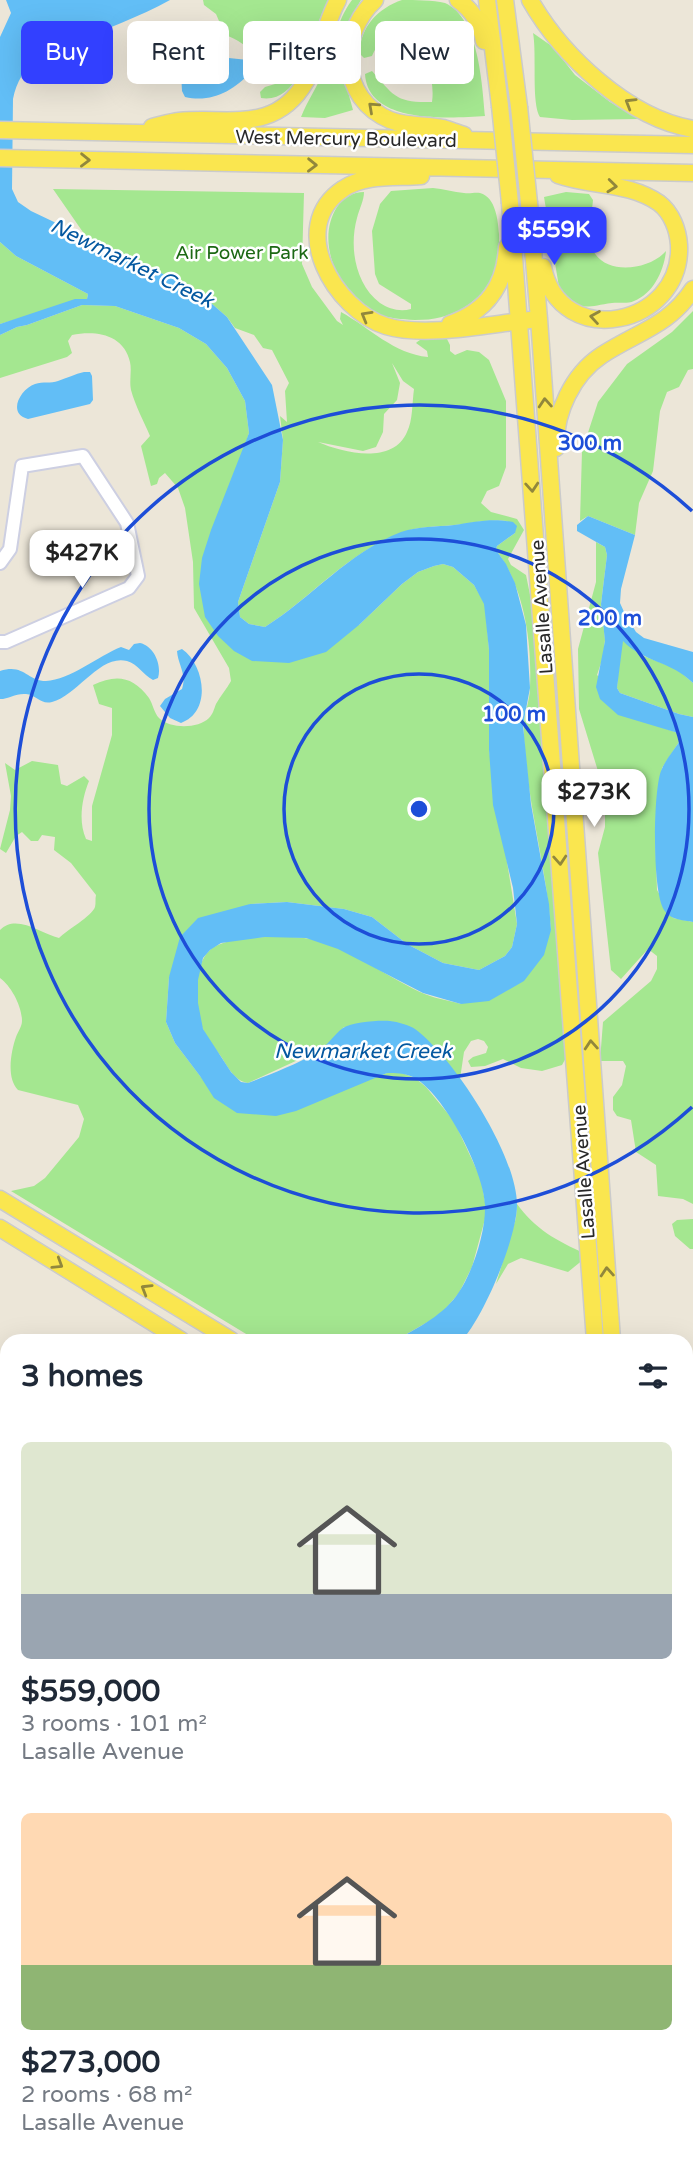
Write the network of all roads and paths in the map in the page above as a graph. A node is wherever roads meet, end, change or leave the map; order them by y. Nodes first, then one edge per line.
1 (338, 0) edge
2 (376, 0) edge
3 (458, 0) edge
4 (487, 0) edge
5 (505, 0) edge
6 (530, 0) edge
7 (499, 99) junction
8 (693, 128) edge
9 (0, 130) edge
10 (124, 133) junction
11 (483, 141) junction
12 (693, 145) edge
13 (8, 158) edge
14 (470, 168) junction
15 (546, 170) junction
16 (693, 173) edge
17 (510, 203) junction
18 (530, 210) junction
19 (693, 289) edge
20 (540, 319) junction
21 (520, 321) junction
22 (432, 330) junction
23 (556, 562) junction
24 (0, 563) edge
25 (0, 642) edge
26 (0, 1199) edge
27 (0, 1228) edge
28 (171, 1334) edge
29 (221, 1334) edge
30 (594, 1334) edge
31 (612, 1334) edge

1 - 10 main road
11 -> 2 main road
3 - 7 main road
4 - 7 main road, Lasalle Avenue
5 - 18 main road, Lasalle Avenue, bridge
8 -> 6 main road
7 - 17 main road, Lasalle Avenue, bridge
9 - 10 main road, West Mercury Boulevard
10 - 11 main road, West Mercury Boulevard
11 - 12 main road, West Mercury Boulevard
13 -> 14 main road, West Mercury Boulevard
14 - 15 main road, West Mercury Boulevard
22 -> 14 main road
15 - 16 main road, West Mercury Boulevard
15 -> 18 main road
17 - 21 main road, Lasalle Avenue
17 - 22 main road
18 - 20 main road, Lasalle Avenue
19 - 23 main road
20 - 21 main road
23 -> 20 main road, Lasalle Avenue
21 - 22 main road
21 -> 30 main road, Lasalle Avenue
31 -> 23 main road, Lasalle Avenue
24 - 25 street
29 -> 26 main road
27 -> 28 main road

